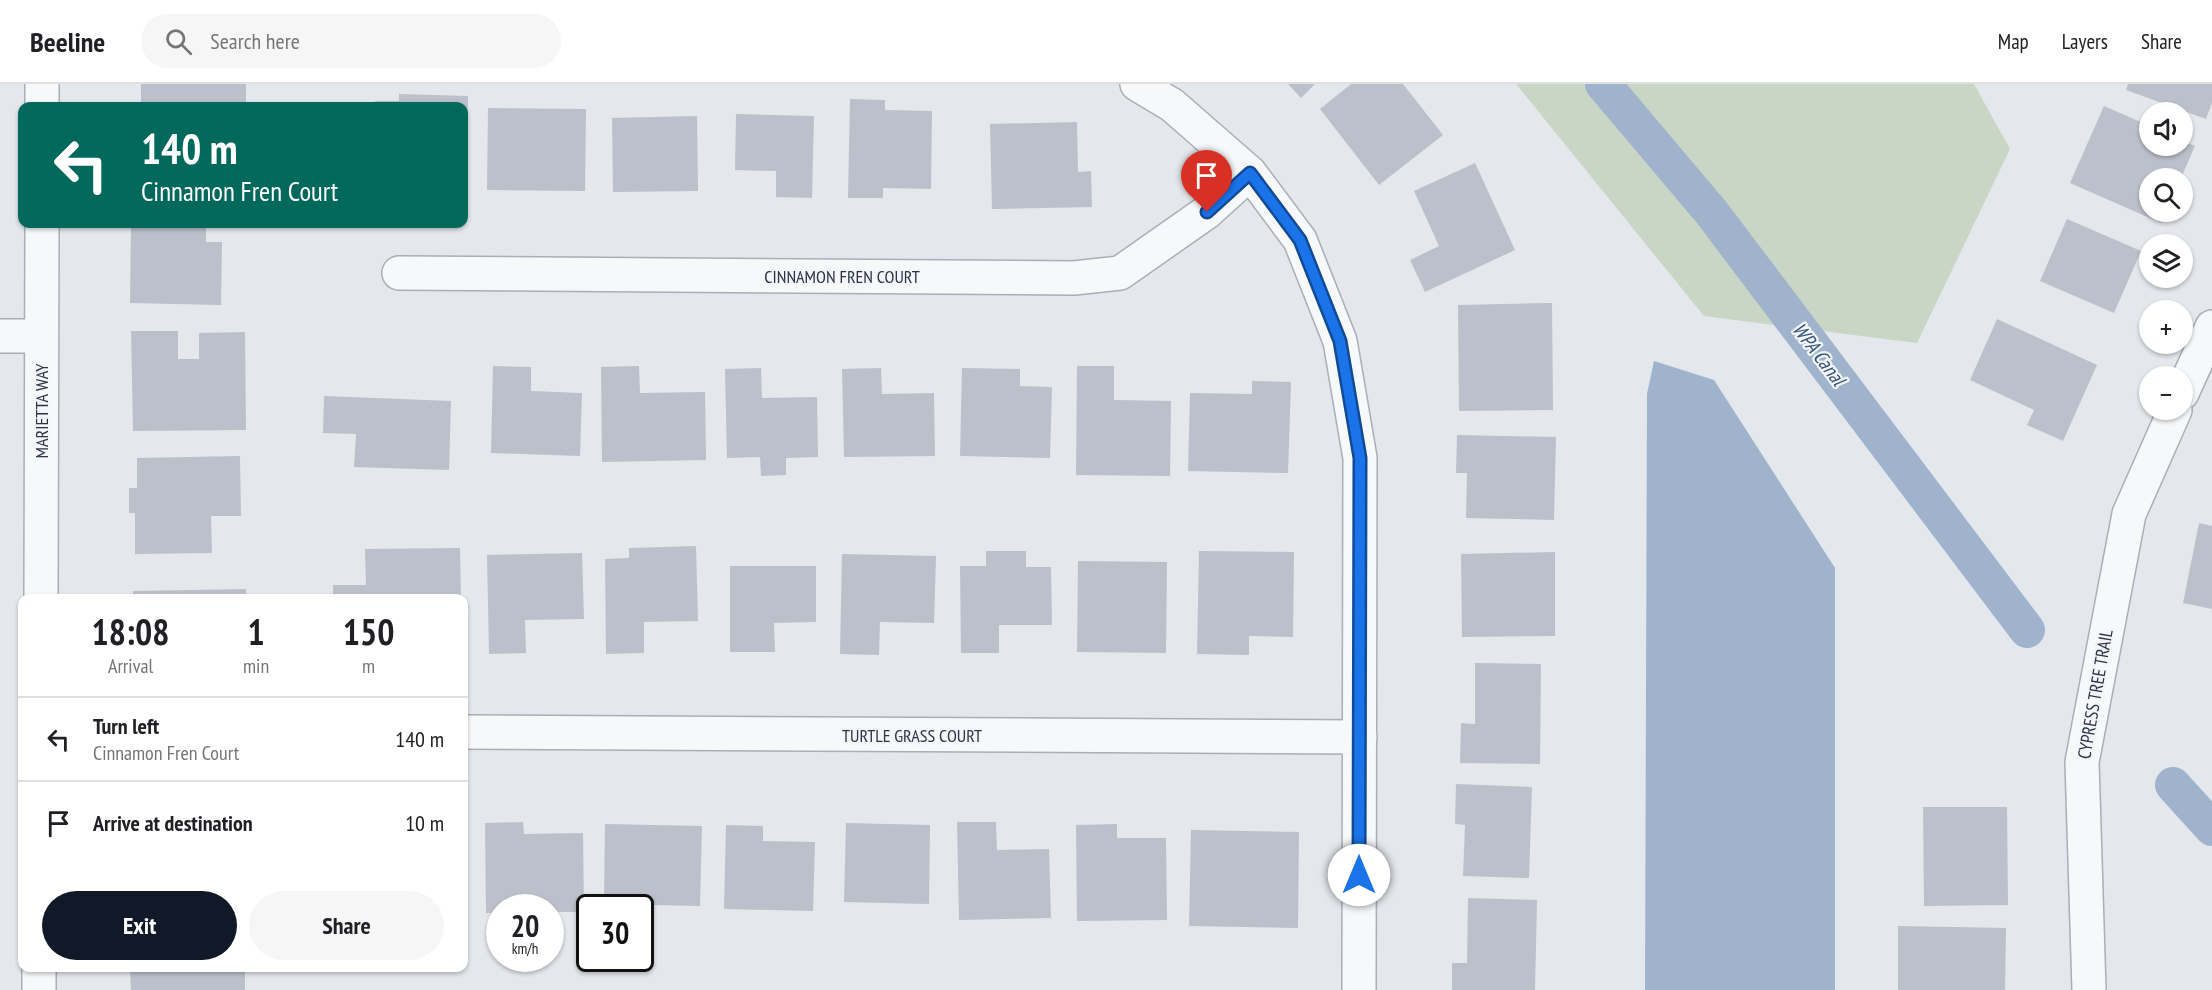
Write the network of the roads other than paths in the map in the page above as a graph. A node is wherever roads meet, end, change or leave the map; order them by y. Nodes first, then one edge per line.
1 (42, 84) edge
2 (1137, 84) edge
3 (42, 102) edge
4 (1250, 173) junction
5 (42, 228) edge
6 (399, 273) dead end
7 (2212, 327) edge
8 (0, 336) edge
9 (41, 336) junction
10 (2193, 369) edge
11 (2171, 420) edge
12 (40, 594) edge
13 (468, 732) edge
14 (1360, 737) junction
15 (39, 972) edge
16 (39, 990) edge
17 (1359, 990) edge
18 (2089, 990) edge

1 - 3 street
2 - 4 street
4 - 6 street, CINNAMON FREN COURT
4 - 14 street
5 - 9 street, MARIETTA WAY
7 - 10 street
8 - 9 street
9 - 12 street, MARIETTA WAY
11 - 18 street, CYPRESS TREE TRAIL
13 - 14 street, TURTLE GRASS COURT
14 - 17 street
15 - 16 street

